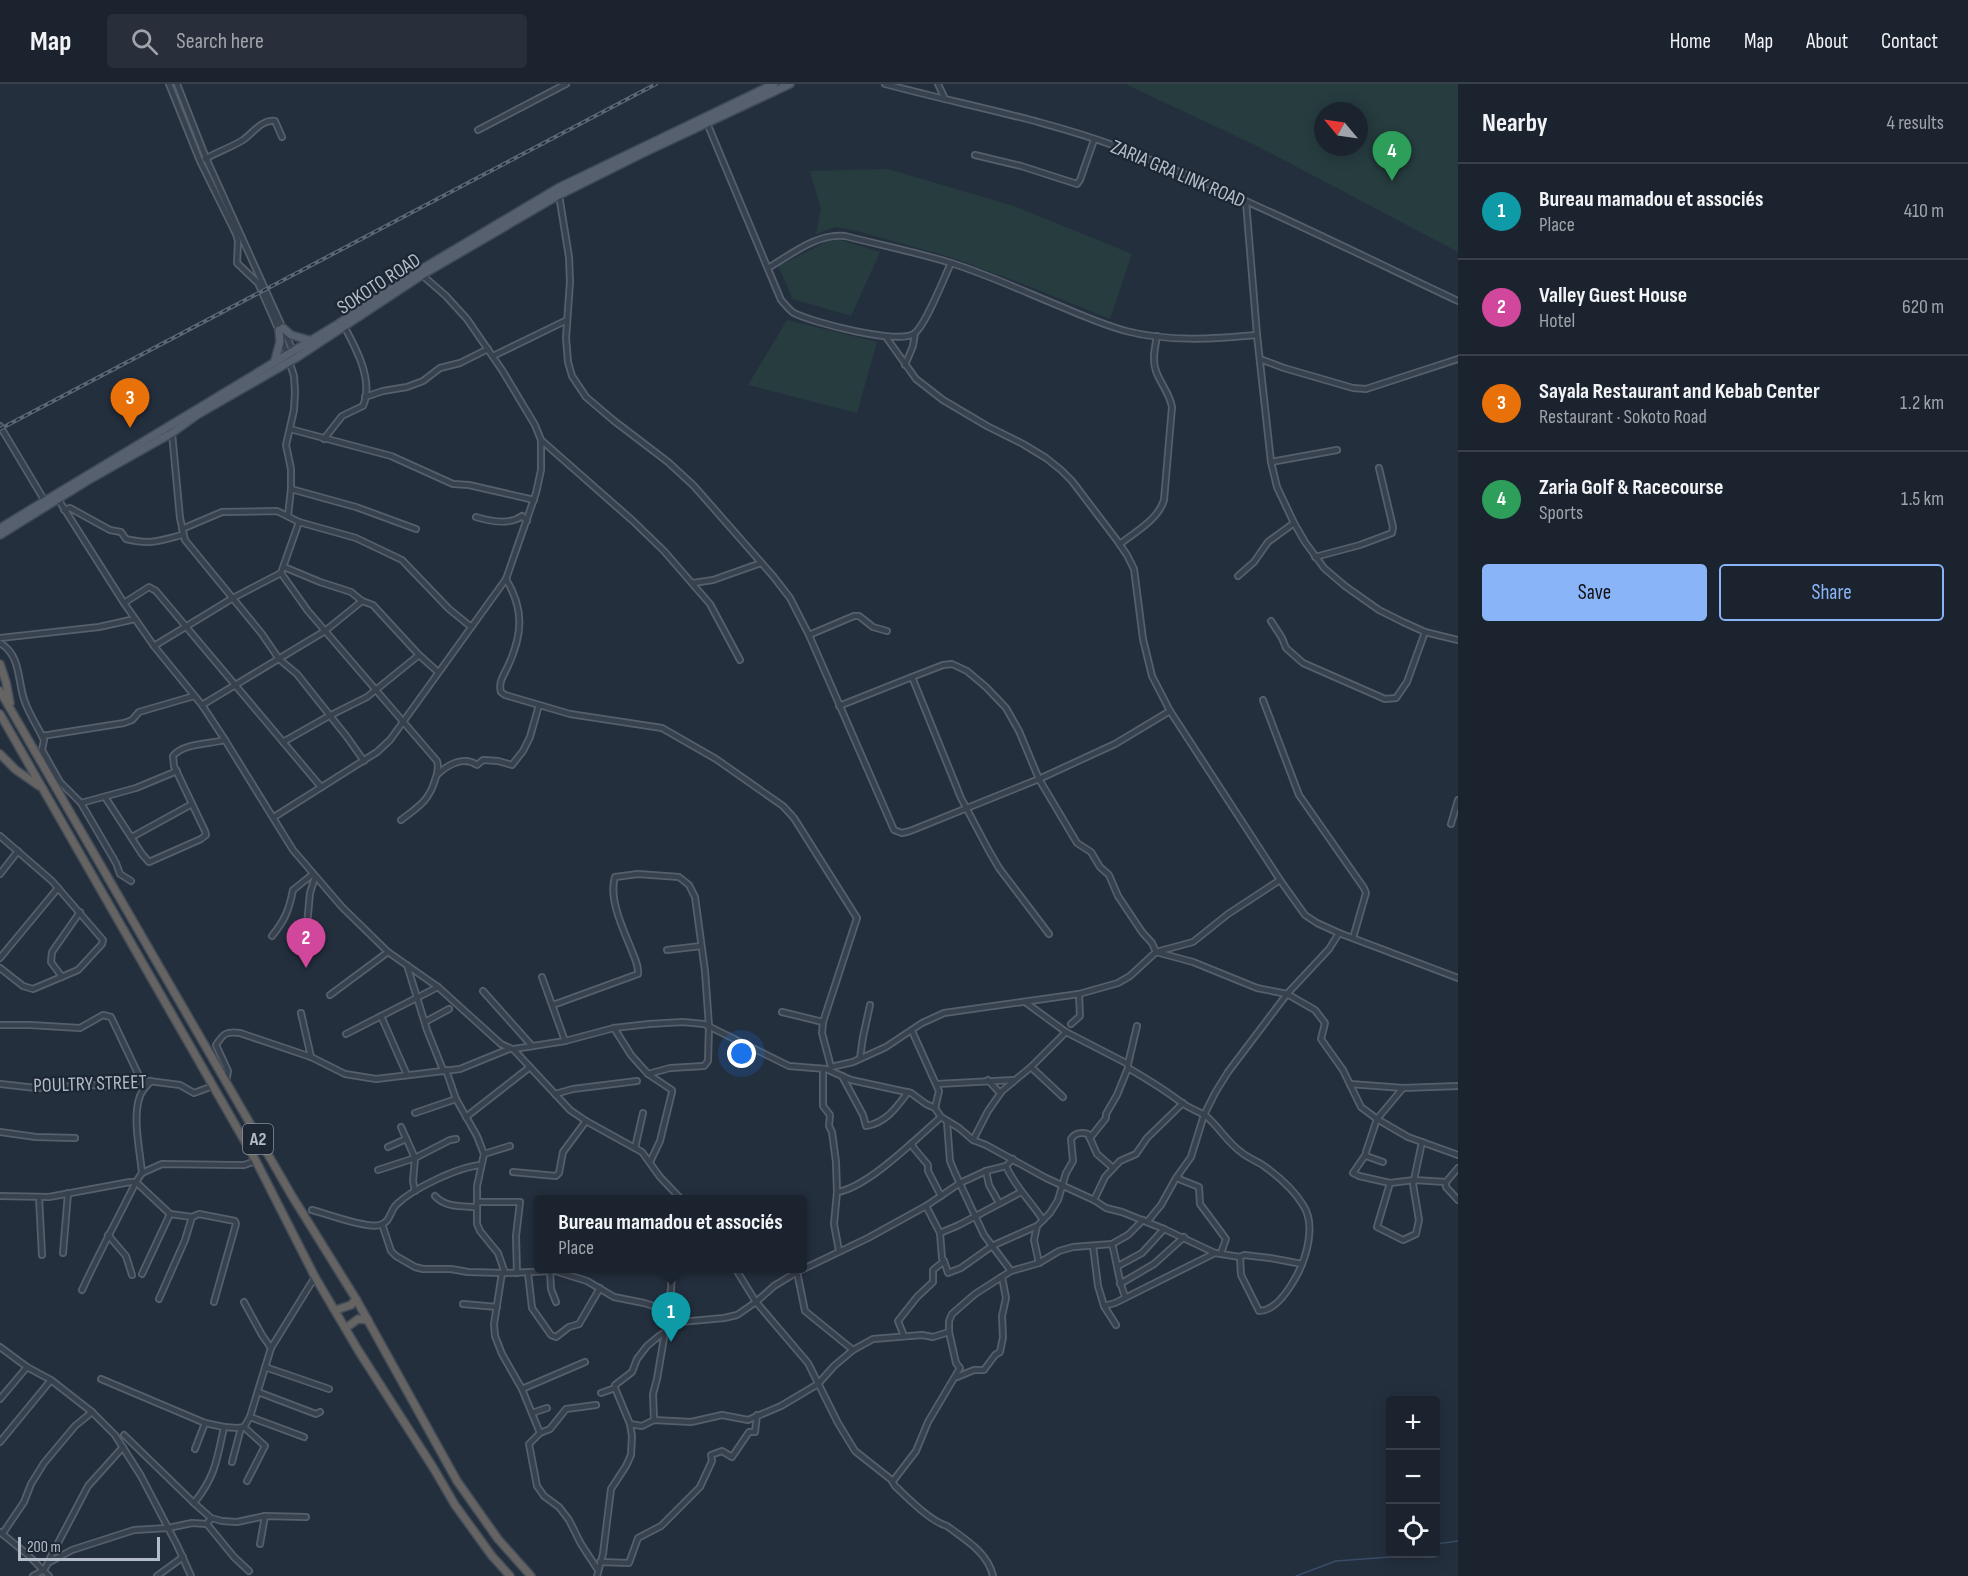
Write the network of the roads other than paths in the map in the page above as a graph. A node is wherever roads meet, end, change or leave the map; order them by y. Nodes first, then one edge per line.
1 (169, 84) edge
2 (177, 84) edge
3 (566, 84) edge
4 (790, 84) edge
5 (885, 84) edge
6 (938, 84) edge
7 (776, 86) edge
8 (945, 99) junction
9 (707, 122) junction
10 (478, 130) dead end
11 (282, 137) dead end
12 (1094, 140) junction
13 (975, 155) dead end
14 (206, 158) junction
15 (200, 161) junction
16 (559, 195) junction
17 (1246, 202) junction
18 (951, 263) junction
19 (768, 268) junction
20 (422, 275) junction
21 (1458, 301) edge
22 (567, 320) junction
23 (344, 326) junction
24 (281, 329) junction
25 (915, 333) junction
26 (1257, 335) junction
27 (1157, 336) junction
28 (886, 338) junction
29 (309, 340) junction
30 (488, 349) junction
31 (290, 351) junction
32 (493, 356) junction
33 (1260, 359) junction
34 (1458, 359) edge
35 (293, 360) junction
36 (274, 361) junction
37 (905, 365) junction
38 (365, 397) junction
39 (0, 426) edge
40 (290, 429) junction
41 (172, 433) junction
42 (324, 439) junction
43 (542, 440) junction
44 (1337, 450) dead end
45 (1271, 462) junction
46 (1379, 468) dead end
47 (291, 489) junction
48 (58, 499) junction
49 (534, 500) junction
50 (46, 503) junction
51 (64, 510) junction
52 (288, 516) junction
53 (476, 517) dead end
54 (527, 521) junction
55 (299, 522) junction
56 (1294, 523) junction
57 (0, 528) edge
58 (416, 529) dead end
59 (182, 532) junction
60 (0, 535) edge
61 (1120, 544) junction
62 (1316, 556) junction
63 (762, 562) junction
64 (284, 567) junction
65 (280, 573) junction
66 (1238, 576) dead end
67 (506, 579) junction
68 (693, 584) junction
69 (233, 598) junction
70 (362, 601) junction
71 (124, 603) junction
72 (135, 619) junction
73 (1271, 621) dead end
74 (470, 626) junction
75 (186, 627) junction
76 (325, 631) junction
77 (887, 631) dead end
78 (1425, 632) junction
79 (809, 635) junction
80 (0, 640) edge
81 (1458, 640) edge
82 (154, 646) junction
83 (419, 655) junction
84 (279, 659) junction
85 (740, 660) dead end
86 (0, 664) edge
87 (438, 672) junction
88 (912, 677) junction
89 (235, 686) junction
90 (0, 691) edge
91 (376, 691) junction
92 (194, 696) junction
93 (1263, 700) dead end
94 (202, 705) junction
95 (539, 705) junction
96 (839, 706) junction
97 (1170, 711) junction
98 (0, 714) edge
99 (329, 716) junction
100 (14, 717) junction
101 (403, 722) junction
102 (42, 736) junction
103 (225, 740) junction
104 (283, 742) junction
105 (0, 754) edge
106 (364, 761) junction
107 (177, 771) junction
108 (437, 775) junction
109 (1039, 779) junction
110 (321, 787) junction
111 (45, 792) junction
112 (105, 797) junction
113 (1458, 800) edge
114 (81, 803) junction
115 (192, 804) junction
116 (966, 808) junction
117 (274, 817) junction
118 (402, 820) dead end
119 (1451, 824) dead end
120 (0, 836) edge
121 (132, 837) junction
122 (18, 851) junction
123 (0, 874) edge
124 (314, 876) junction
125 (1280, 880) junction
126 (131, 881) dead end
127 (58, 888) junction
128 (80, 912) junction
129 (1339, 933) junction
130 (1049, 934) dead end
131 (272, 936) dead end
132 (1353, 938) junction
133 (701, 946) junction
134 (666, 950) dead end
135 (388, 952) junction
136 (1156, 952) junction
137 (304, 956) dead end
138 (0, 958) edge
139 (406, 964) junction
140 (0, 968) edge
141 (62, 977) junction
142 (542, 977) dead end
143 (1458, 978) edge
144 (438, 987) junction
145 (483, 991) dead end
146 (1079, 994) junction
147 (1287, 994) junction
148 (330, 995) dead end
149 (417, 996) junction
150 (1025, 1002) junction
151 (553, 1005) junction
152 (870, 1005) dead end
153 (449, 1009) dead end
154 (782, 1012) dead end
155 (301, 1014) dead end
156 (381, 1016) junction
157 (425, 1022) junction
158 (823, 1022) junction
159 (1071, 1024) dead end
160 (0, 1025) edge
161 (709, 1026) junction
162 (1137, 1026) dead end
163 (614, 1028) junction
164 (912, 1031) junction
165 (1066, 1032) junction
166 (346, 1034) dead end
167 (565, 1041) junction
168 (532, 1046) junction
169 (512, 1049) junction
170 (311, 1058) junction
171 (860, 1058) junction
172 (1128, 1066) junction
173 (530, 1067) junction
174 (1031, 1067) junction
175 (826, 1068) junction
176 (445, 1070) junction
177 (648, 1074) junction
178 (407, 1076) junction
179 (842, 1076) junction
180 (141, 1080) junction
181 (988, 1080) junction
182 (1014, 1080) junction
183 (151, 1081) junction
184 (637, 1081) dead end
185 (226, 1082) junction
186 (0, 1084) edge
187 (937, 1084) junction
188 (1350, 1084) junction
189 (213, 1086) junction
190 (1458, 1086) edge
191 (1403, 1088) junction
192 (908, 1092) junction
193 (555, 1094) junction
194 (1000, 1094) junction
195 (1064, 1097) dead end
196 (456, 1100) junction
197 (1183, 1103) junction
198 (935, 1108) junction
199 (416, 1113) dead end
200 (643, 1113) dead end
201 (1204, 1115) junction
202 (466, 1117) junction
203 (941, 1117) junction
204 (1377, 1119) junction
205 (586, 1121) junction
206 (947, 1122) junction
207 (401, 1127) dead end
208 (0, 1132) edge
209 (75, 1138) dead end
210 (1090, 1138) junction
211 (406, 1139) junction
212 (456, 1139) dead end
213 (973, 1140) junction
214 (913, 1142) junction
215 (1422, 1142) junction
216 (510, 1146) dead end
217 (388, 1147) dead end
218 (635, 1148) junction
219 (484, 1154) junction
220 (1366, 1154) junction
221 (1458, 1155) edge
222 (415, 1158) junction
223 (1013, 1159) junction
224 (256, 1161) junction
225 (650, 1162) junction
226 (1383, 1162) dead end
227 (481, 1165) junction
228 (1006, 1166) junction
229 (1113, 1168) junction
230 (1458, 1168) edge
231 (378, 1170) dead end
232 (986, 1171) junction
233 (513, 1172) dead end
234 (142, 1173) junction
235 (1179, 1174) junction
236 (1414, 1180) junction
237 (136, 1182) junction
238 (1446, 1182) junction
239 (960, 1183) junction
240 (1390, 1183) junction
241 (1063, 1186) junction
242 (670, 1189) junction
243 (415, 1191) junction
244 (837, 1192) junction
245 (1021, 1192) junction
246 (68, 1193) junction
247 (671, 1195) edge
248 (677, 1195) edge
249 (0, 1196) edge
250 (435, 1196) dead end
251 (941, 1196) junction
252 (39, 1197) junction
253 (1094, 1200) junction
254 (1458, 1200) edge
255 (999, 1203) junction
256 (477, 1205) junction
257 (926, 1206) junction
258 (312, 1210) dead end
259 (170, 1214) junction
260 (975, 1216) junction
261 (192, 1217) junction
262 (1043, 1220) junction
263 (1145, 1221) junction
264 (382, 1224) junction
265 (1037, 1226) junction
266 (1164, 1229) junction
267 (940, 1233) junction
268 (108, 1235) junction
269 (1184, 1237) junction
270 (1112, 1244) junction
271 (992, 1246) junction
272 (1093, 1246) junction
273 (839, 1251) junction
274 (1218, 1253) junction
275 (63, 1254) dead end
276 (42, 1255) dead end
277 (1240, 1257) junction
278 (944, 1261) junction
279 (1039, 1263) junction
280 (1302, 1264) junction
281 (1118, 1266) junction
282 (807, 1267) edge
283 (1011, 1271) junction
284 (534, 1272) edge
285 (504, 1273) junction
286 (517, 1273) junction
287 (528, 1273) junction
288 (553, 1273) edge
289 (562, 1273) edge
290 (672, 1273) edge
291 (738, 1273) edge
292 (795, 1273) edge
293 (797, 1273) edge
294 (142, 1274) dead end
295 (132, 1275) dead end
296 (315, 1277) junction
297 (1002, 1277) junction
298 (1120, 1284) junction
299 (600, 1288) junction
300 (82, 1290) dead end
301 (1125, 1296) junction
302 (159, 1299) dead end
303 (357, 1299) junction
304 (214, 1302) dead end
305 (244, 1302) dead end
306 (556, 1302) dead end
307 (756, 1302) junction
308 (463, 1304) dead end
309 (1104, 1306) junction
310 (497, 1307) junction
311 (336, 1310) junction
312 (666, 1310) junction
313 (368, 1320) junction
314 (680, 1322) junction
315 (1116, 1325) dead end
316 (346, 1328) junction
317 (665, 1332) junction
318 (949, 1332) junction
319 (901, 1337) junction
320 (0, 1347) edge
321 (272, 1348) junction
322 (854, 1350) junction
323 (585, 1362) dead end
324 (27, 1367) junction
325 (265, 1367) junction
326 (957, 1377) junction
327 (101, 1379) dead end
328 (51, 1380) junction
329 (818, 1384) junction
330 (615, 1388) junction
331 (329, 1389) dead end
332 (522, 1389) junction
333 (258, 1392) junction
334 (601, 1393) dead end
335 (0, 1400) edge
336 (596, 1405) dead end
337 (547, 1408) dead end
338 (92, 1412) junction
339 (320, 1412) dead end
340 (532, 1413) junction
341 (757, 1416) junction
342 (250, 1417) junction
343 (654, 1420) junction
344 (205, 1423) junction
345 (630, 1424) junction
346 (224, 1427) junction
347 (243, 1427) junction
348 (540, 1433) junction
349 (124, 1435) dead end
350 (304, 1437) dead end
351 (0, 1442) edge
352 (123, 1447) junction
353 (195, 1449) dead end
354 (232, 1462) dead end
355 (247, 1481) dead end
356 (892, 1481) junction
357 (194, 1503) junction
358 (265, 1516) junction
359 (306, 1517) dead end
360 (211, 1518) junction
361 (207, 1524) junction
362 (168, 1528) junction
363 (2, 1533) edge
364 (261, 1544) dead end
365 (183, 1557) junction
366 (600, 1562) junction
367 (48, 1563) junction
368 (44, 1570) junction
369 (249, 1571) dead end
370 (598, 1573) edge
371 (33, 1576) edge
372 (49, 1576) edge
373 (157, 1576) edge
374 (191, 1576) edge
375 (510, 1576) edge
376 (531, 1576) edge
377 (993, 1576) edge

1 - 15 street
2 - 14 street
3 - 10 street
4 - 7 main road, SOKOTO ROAD
5 - 8 street, ZARIA GRA LINK ROAD
6 - 8 street
7 - 9 main road, SOKOTO ROAD
7 - 29 main road, SOKOTO ROAD
8 - 12 street, ZARIA GRA LINK ROAD
9 - 16 main road, SOKOTO ROAD
9 - 19 street
11 - 14 street
12 - 13 street
12 - 17 street, ZARIA GRA LINK ROAD
14 - 15 street
14 - 24 street
15 - 24 street
16 - 20 main road, SOKOTO ROAD
16 - 22 street
17 - 21 street, ZARIA GRA LINK ROAD
17 - 26 street
18 - 19 street
18 - 25 street
18 - 27 street
19 - 28 street
20 - 23 main road, SOKOTO ROAD
20 - 30 street
22 - 32 street
22 - 63 street
23 - 35 main road, SOKOTO ROAD
23 - 38 street
24 - 29 main road
24 - 31 street
24 - 36 main road
25 - 28 street
25 - 37 street
26 - 27 street
26 - 33 street
27 - 61 street
28 - 37 street
29 - 31 main road, SOKOTO ROAD
30 - 32 street
30 - 38 street
31 - 35 street
31 - 36 main road, SOKOTO ROAD
32 - 43 street
33 - 34 street
33 - 45 street
35 - 40 street
35 - 41 main road, SOKOTO ROAD
36 - 50 main road, SOKOTO ROAD
37 - 61 street
38 - 42 street
39 - 50 street
40 - 42 street
40 - 47 street
41 - 48 main road, SOKOTO ROAD
41 - 59 street
42 - 49 street
43 - 49 street
43 - 68 street
44 - 45 street
45 - 56 street
46 - 62 street
47 - 52 street
47 - 58 street
48 - 50 main road, SOKOTO ROAD
48 - 51 street
49 - 54 street
50 - 57 main road
50 - 60 main road, SOKOTO ROAD
51 - 59 street
51 - 71 street
52 - 55 street
52 - 59 street
53 - 54 street
54 - 67 street
55 - 64 street
55 - 74 street
56 - 62 street
56 - 66 street
59 - 69 street
61 - 97 street
62 - 78 street
63 - 68 street
63 - 79 street
64 - 65 street
64 - 70 street
65 - 69 street
65 - 76 street
67 - 74 street
67 - 95 street
68 - 85 street
69 - 75 street
69 - 84 street
70 - 76 street
70 - 83 street
71 - 72 street
71 - 75 street
72 - 80 street
72 - 82 street
73 - 78 street
74 - 87 street
75 - 82 street
75 - 89 street
76 - 84 street
76 - 91 street
77 - 79 street
78 - 81 street
79 - 96 street
80 - 102 street
82 - 92 street
83 - 87 street
83 - 91 street
84 - 89 street
84 - 99 street
86 - 100 highway
87 - 101 street
88 - 96 street
88 - 109 street
88 - 116 street
89 - 94 street
89 - 104 street
90 - 100 highway, A2
91 - 99 street
91 - 101 street
92 - 94 street
92 - 102 street
93 - 132 street
94 - 103 street
95 - 108 street
95 - 158 street
96 - 116 street
97 - 109 street
97 - 125 street
98 - 111 highway, A2
99 - 104 street
99 - 106 street
100 - 185 highway, A2
101 - 106 street
101 - 108 street
102 - 114 street
103 - 107 street
103 - 117 street
104 - 110 street
105 - 111 highway
106 - 110 street
107 - 112 street
107 - 115 street
108 - 118 street
109 - 116 street
109 - 136 street
110 - 117 street
111 - 189 highway, A2
112 - 114 street
112 - 121 street
113 - 119 street
114 - 126 street
115 - 121 street
115 - 121 street
116 - 130 street
117 - 124 street
120 - 122 street
122 - 123 street
122 - 127 street
124 - 131 street
124 - 135 street
124 - 137 street
125 - 129 street
125 - 136 street
127 - 128 street
127 - 138 street
128 - 141 street
128 - 141 street
129 - 132 street
129 - 147 street
132 - 143 street
133 - 134 street
133 - 151 street
133 - 161 street
135 - 139 street
135 - 148 street
136 - 146 street
136 - 147 street
139 - 144 street
139 - 149 street
140 - 141 street
142 - 151 street
144 - 149 street
144 - 169 street
145 - 168 street
146 - 150 street
146 - 159 street
147 - 188 street
147 - 201 street
149 - 156 street
149 - 157 street
150 - 164 street
150 - 165 street
151 - 167 street
152 - 171 street
153 - 157 street
154 - 158 street
155 - 170 street
156 - 166 street
156 - 178 street
157 - 176 street
158 - 175 street
160 - 180 street
161 - 163 street
161 - 175 street
161 - 177 street
162 - 172 street
163 - 167 street
163 - 177 street
164 - 171 street
164 - 187 street
165 - 172 street
165 - 174 street
167 - 168 street
168 - 169 street
169 - 173 street
169 - 176 street
170 - 178 street
170 - 185 street
171 - 175 street
172 - 197 street
172 - 210 street
173 - 193 street
173 - 202 street
174 - 182 street
174 - 195 street
175 - 179 street
175 - 244 street
176 - 178 street
176 - 196 street
177 - 225 street
179 - 192 street
179 - 192 street
180 - 183 street, POULTRY STREET
180 - 186 street, POULTRY STREET
181 - 182 street
181 - 187 street
181 - 194 street
182 - 194 street
183 - 189 street, POULTRY STREET
183 - 234 street
184 - 193 street
185 - 303 highway, A2
187 - 198 street
188 - 191 street
188 - 204 street
189 - 224 highway, A2
190 - 191 street
191 - 204 street
192 - 198 street
193 - 205 street
194 - 213 street
196 - 199 street
196 - 202 street
197 - 201 street
197 - 229 street
198 - 203 street
200 - 218 street
201 - 235 street
201 - 280 street
202 - 219 street
203 - 206 street
203 - 214 street
204 - 215 street
204 - 220 street
205 - 218 street
205 - 233 street
206 - 213 street
206 - 239 street
207 - 211 street
208 - 209 street
210 - 229 street
210 - 241 street
211 - 217 street
211 - 222 street
212 - 222 street
213 - 223 street
214 - 244 street
214 - 251 street
215 - 221 street
215 - 236 street
216 - 219 street
218 - 225 street
219 - 227 street
220 - 226 street
220 - 240 street
222 - 231 street
222 - 243 street
223 - 228 street
223 - 241 street
224 - 234 street
224 - 296 highway, A2
225 - 242 street
227 - 243 street
227 - 256 street
228 - 232 street
228 - 245 street
229 - 253 street
230 - 238 street
232 - 239 street
232 - 255 street
234 - 237 street
235 - 263 street
235 - 274 street
236 - 238 street
236 - 240 street
236 - 240 street
237 - 246 street
237 - 259 street
237 - 268 street
238 - 254 street
239 - 251 street
239 - 260 street
241 - 253 street
241 - 262 street
242 - 247 street
242 - 248 street
243 - 264 street
244 - 273 street
245 - 255 street
245 - 262 street
246 - 252 street
246 - 275 street
249 - 252 street
250 - 256 street
251 - 257 street
252 - 276 street
253 - 263 street
255 - 260 street
256 - 285 street
256 - 286 street
257 - 267 street
257 - 273 street
258 - 264 street
259 - 261 street
259 - 294 street
260 - 267 street
260 - 271 street
261 - 302 street
261 - 304 street
262 - 265 street
263 - 266 street
263 - 270 street
264 - 285 street
265 - 271 street
265 - 279 street
266 - 269 street
266 - 281 street
267 - 278 street
268 - 295 street
268 - 300 street
269 - 274 street
269 - 298 street
270 - 272 street
270 - 281 street
271 - 278 street
271 - 283 street
272 - 279 street
272 - 309 street
273 - 282 street
274 - 277 street
274 - 301 street
277 - 280 street
277 - 280 street
278 - 319 street
279 - 283 street
281 - 298 street
283 - 297 street
284 - 287 street
285 - 286 street
285 - 310 street
286 - 287 street
287 - 299 street
288 - 306 street
289 - 299 street
290 - 312 street
291 - 307 street
292 - 307 street
293 - 322 street
296 - 311 highway, A2
296 - 321 street
297 - 318 street
297 - 326 street
298 - 301 street
299 - 312 street
301 - 309 street
303 - 311 highway
303 - 313 highway, A2
305 - 321 street
307 - 314 street
307 - 329 street
308 - 310 street
309 - 315 street
310 - 332 street
311 - 316 highway, A2
312 - 314 street
313 - 316 highway
313 - 376 highway, A2
314 - 317 street
316 - 375 highway, A2
317 - 330 street
317 - 343 street
318 - 319 street
318 - 326 street
319 - 322 street
320 - 324 street
321 - 325 street
322 - 329 street
323 - 332 street
324 - 328 street
324 - 335 street
325 - 331 street
325 - 333 street
326 - 356 street
327 - 344 street
328 - 338 street
328 - 351 street
329 - 341 street
329 - 356 street
330 - 334 street
330 - 345 street
332 - 340 street
333 - 339 street
333 - 342 street
336 - 348 street
337 - 340 street
338 - 352 street
338 - 363 street
340 - 348 street
341 - 343 street
341 - 366 street
342 - 347 street
342 - 350 street
343 - 345 street
344 - 346 street
344 - 353 street
345 - 366 street
346 - 347 street
346 - 357 street
347 - 354 street
347 - 355 street
348 - 370 street
349 - 357 street
352 - 362 street
352 - 367 street
356 - 377 street
357 - 360 street
358 - 359 street
358 - 360 street
358 - 364 street
360 - 361 street
361 - 362 street
361 - 369 street
362 - 365 street
362 - 367 street
363 - 368 street
365 - 373 street
365 - 374 street
366 - 370 street
367 - 368 street
368 - 371 street
368 - 372 street

